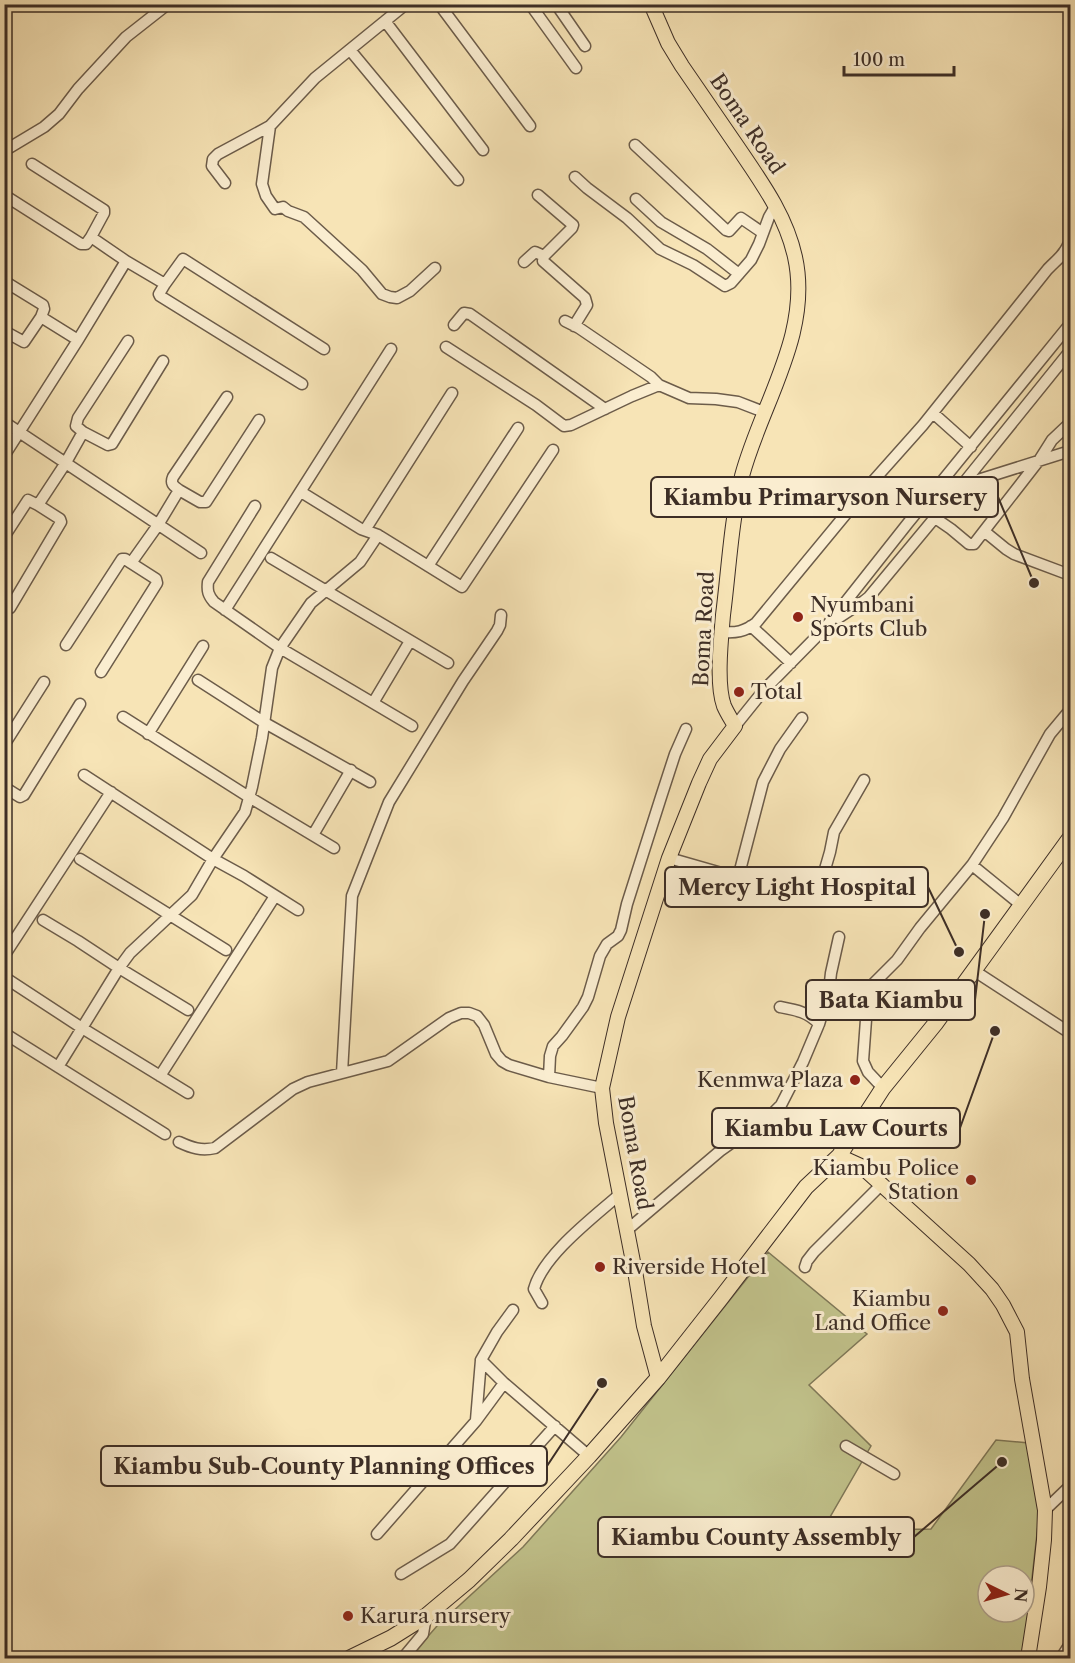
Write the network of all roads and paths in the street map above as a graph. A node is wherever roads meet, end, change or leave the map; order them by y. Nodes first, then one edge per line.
1 (168, 4) edge
2 (406, 4) edge
3 (439, 4) edge
4 (530, 4) edge
5 (556, 4) edge
6 (651, 4) edge
7 (385, 21) junction
8 (585, 46) dead end
9 (350, 50) junction
10 (576, 68) dead end
11 (270, 126) junction
12 (530, 126) dead end
13 (1071, 126) edge
14 (635, 145) dead end
15 (483, 150) dead end
16 (4, 151) edge
17 (32, 165) dead end
18 (574, 177) dead end
19 (458, 180) dead end
20 (225, 183) dead end
21 (4, 195) edge
22 (538, 195) dead end
23 (636, 199) dead end
24 (776, 205) junction
25 (763, 233) junction
26 (91, 237) junction
27 (1070, 242) edge
28 (544, 256) junction
29 (126, 261) junction
30 (524, 262) dead end
31 (435, 268) dead end
32 (739, 274) junction
33 (4, 281) edge
34 (165, 284) junction
35 (41, 317) junction
36 (1071, 324) edge
37 (454, 325) dead end
38 (4, 331) edge
39 (78, 340) junction
40 (128, 341) dead end
41 (446, 347) dead end
42 (324, 349) dead end
43 (391, 349) dead end
44 (1069, 356) edge
45 (163, 362) dead end
46 (302, 384) dead end
47 (659, 385) junction
48 (452, 393) dead end
49 (227, 397) dead end
50 (604, 409) junction
51 (764, 412) junction
52 (933, 413) junction
53 (259, 420) dead end
54 (4, 422) edge
55 (1071, 423) edge
56 (518, 428) dead end
57 (20, 432) junction
58 (83, 432) junction
59 (971, 447) junction
60 (553, 450) dead end
61 (1071, 451) edge
62 (4, 456) edge
63 (1040, 459) junction
64 (65, 464) junction
65 (962, 484) junction
66 (936, 489) junction
67 (179, 490) junction
68 (301, 492) junction
69 (38, 505) junction
70 (255, 506) dead end
71 (935, 518) junction
72 (908, 522) junction
73 (158, 525) junction
74 (365, 530) junction
75 (984, 531) junction
76 (921, 534) junction
77 (378, 535) junction
78 (4, 537) edge
79 (201, 553) dead end
80 (271, 558) dead end
81 (131, 563) junction
82 (428, 566) junction
83 (1071, 575) edge
84 (325, 590) junction
85 (10, 608) dead end
86 (225, 610) junction
87 (501, 615) dead end
88 (752, 626) junction
89 (825, 628) junction
90 (722, 632) junction
91 (410, 641) junction
92 (66, 645) dead end
93 (203, 646) dead end
94 (280, 648) junction
95 (448, 663) dead end
96 (791, 663) junction
97 (101, 672) dead end
98 (198, 680) dead end
99 (44, 682) dead end
100 (373, 703) junction
101 (80, 704) dead end
102 (1071, 710) edge
103 (123, 717) dead end
104 (802, 718) dead end
105 (265, 723) junction
106 (412, 726) dead end
107 (735, 726) junction
108 (686, 729) dead end
109 (148, 734) junction
110 (4, 745) edge
111 (351, 770) junction
112 (84, 775) dead end
113 (864, 780) dead end
114 (370, 782) dead end
115 (4, 787) edge
116 (111, 792) junction
117 (249, 797) junction
118 (313, 835) junction
119 (1071, 838) edge
120 (334, 848) dead end
121 (669, 858) junction
122 (80, 859) dead end
123 (213, 859) junction
124 (972, 865) junction
125 (738, 878) junction
126 (275, 896) junction
127 (1021, 905) junction
128 (298, 910) dead end
129 (171, 916) junction
130 (43, 920) dead end
131 (839, 937) dead end
132 (226, 950) dead end
133 (4, 956) edge
134 (119, 968) junction
135 (973, 970) junction
136 (4, 977) edge
137 (780, 1007) dead end
138 (188, 1010) dead end
139 (819, 1024) junction
140 (82, 1028) junction
141 (1071, 1033) edge
142 (4, 1034) edge
143 (56, 1066) junction
144 (342, 1073) junction
145 (160, 1076) junction
146 (549, 1077) junction
147 (603, 1088) junction
148 (883, 1088) junction
149 (188, 1093) dead end
150 (165, 1134) dead end
151 (179, 1142) dead end
152 (839, 1156) junction
153 (881, 1185) junction
154 (620, 1194) junction
155 (627, 1230) junction
156 (805, 1267) dead end
157 (542, 1303) dead end
158 (513, 1310) dead end
159 (481, 1360) junction
160 (658, 1378) junction
161 (504, 1383) junction
162 (476, 1421) junction
163 (555, 1426) junction
164 (846, 1446) dead end
165 (589, 1456) junction
166 (894, 1474) dead end
167 (1071, 1486) edge
168 (1045, 1510) junction
169 (377, 1534) dead end
170 (400, 1574) dead end
171 (426, 1616) junction
172 (1071, 1644) edge
173 (350, 1659) edge
174 (403, 1659) edge
175 (1028, 1659) edge
176 (1061, 1659) edge

1 - 16 street
2 - 7 street
3 - 12 street
4 - 10 street
5 - 8 street
6 - 24 main road, Boma Road
7 - 9 street
7 - 15 street
9 - 11 street
9 - 19 street
11 - 20 street
11 - 31 street
13 - 27 street
14 - 25 street
17 - 26 street
18 - 32 street
21 - 26 street
22 - 28 street
23 - 32 street
24 - 25 street
24 - 51 main road, Boma Road
25 - 32 street
26 - 29 street
27 - 52 street
28 - 30 street
28 - 47 street
29 - 34 street
29 - 39 street
33 - 35 street
34 - 42 street
34 - 46 street
35 - 38 street
35 - 39 street
36 - 59 street
37 - 50 street
39 - 57 street
40 - 58 street
41 - 50 street
43 - 68 street
44 - 65 street
45 - 58 street
47 - 50 street
47 - 51 street
48 - 74 street
49 - 67 street
51 - 90 main road, Boma Road
52 - 59 street
52 - 88 street
53 - 67 street
54 - 57 street
55 - 63 street
56 - 82 street
57 - 62 street
57 - 64 street
58 - 64 street
59 - 66 street
60 - 82 street
61 - 63 street
63 - 65 street
63 - 75 street
64 - 69 street
64 - 73 street
65 - 66 street
65 - 71 street
66 - 72 street
67 - 73 street
68 - 74 street
68 - 86 street
69 - 78 street
69 - 85 street
70 - 86 street
71 - 75 street
71 - 76 street
72 - 76 street
72 - 89 street
73 - 79 street
73 - 81 street
74 - 77 street
75 - 83 street
76 - 89 street
77 - 82 street
77 - 84 street
80 - 84 street
81 - 92 street
81 - 97 street
84 - 91 street
84 - 94 street
86 - 94 street
87 - 144 street
88 - 90 street
88 - 96 street
89 - 96 street
90 - 107 main road, Boma Road
91 - 95 street
91 - 100 street
93 - 109 street
94 - 100 street
94 - 105 street
96 - 107 street
98 - 105 street
99 - 110 street
100 - 106 street
101 - 115 street
102 - 124 street
103 - 109 street
104 - 125 street
105 - 111 street
105 - 117 street
107 - 121 main road, Boma Road
108 - 146 street
109 - 117 street
111 - 114 street
111 - 118 street
112 - 116 street
113 - 125 street
116 - 123 street
116 - 133 street
117 - 118 street
117 - 123 street
118 - 120 street
119 - 127 highway
121 - 125 street
121 - 147 main road, Boma Road
122 - 129 street
123 - 126 street
123 - 129 street
124 - 127 street
124 - 148 street
126 - 128 street
126 - 145 street
127 - 135 highway
129 - 132 street
129 - 134 street
130 - 134 street
131 - 139 street
134 - 138 street
134 - 140 street
135 - 141 street
135 - 148 highway
136 - 140 street
137 - 139 street
139 - 155 street
140 - 143 street
140 - 145 street
142 - 143 street
143 - 150 street
144 - 146 street
144 - 151 street
145 - 149 street
146 - 147 street
147 - 154 main road, Boma Road
148 - 152 highway
152 - 153 main road
152 - 160 highway
153 - 156 street
153 - 168 main road
154 - 155 main road, Boma Road
154 - 157 street
155 - 160 main road, Boma Road
158 - 159 street
159 - 161 street
159 - 162 street
160 - 165 highway
161 - 162 street
161 - 163 street
162 - 169 street
163 - 165 street
163 - 170 street
164 - 166 street
165 - 171 highway
167 - 168 street
168 - 175 main road
171 - 173 highway
171 - 174 street
172 - 176 street

